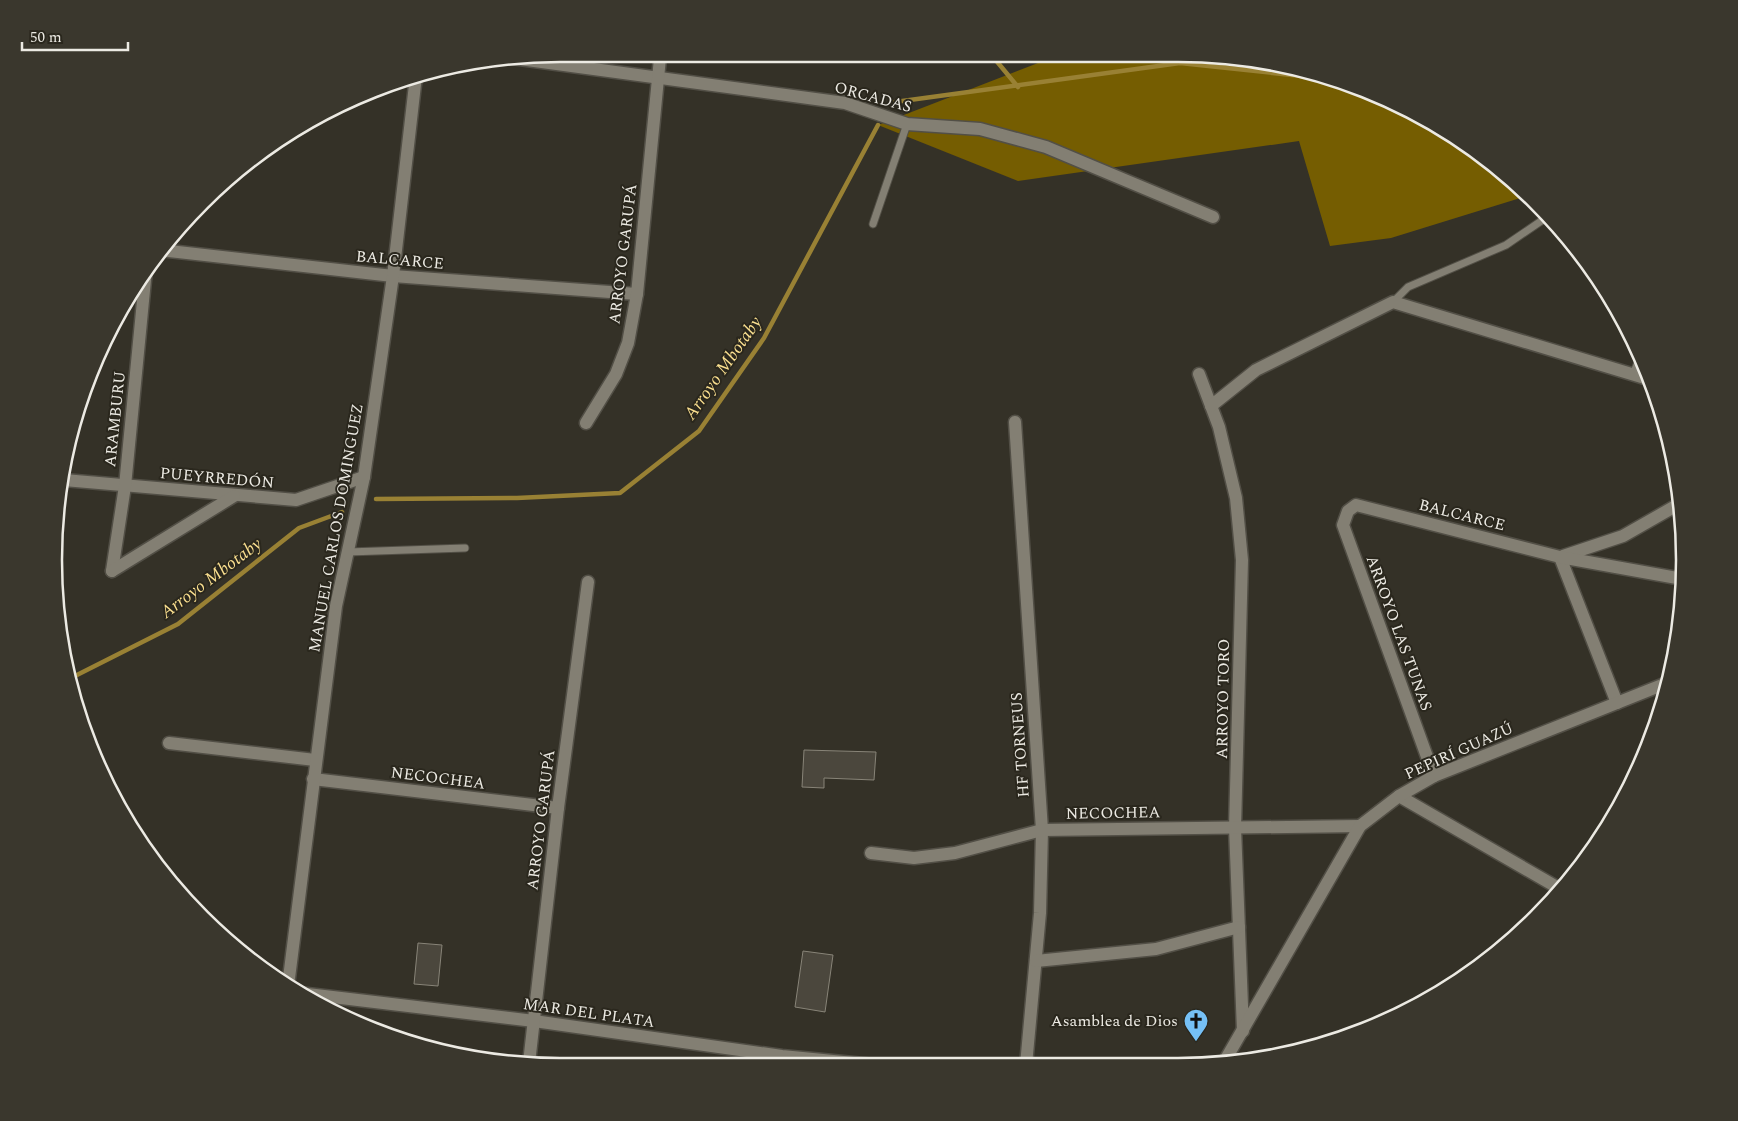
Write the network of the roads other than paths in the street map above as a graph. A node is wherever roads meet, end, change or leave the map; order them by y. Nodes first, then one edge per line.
1 (660, 62) edge
2 (547, 63) edge
3 (658, 78) junction
4 (415, 84) edge
5 (907, 124) junction
6 (1213, 216) dead end
7 (1542, 221) edge
8 (873, 224) dead end
9 (170, 251) edge
10 (393, 276) junction
11 (144, 287) edge
12 (637, 294) junction
13 (1393, 302) junction
14 (1636, 366) edge
15 (1199, 374) dead end
16 (1633, 374) junction
17 (1640, 376) edge
18 (1211, 406) junction
19 (1015, 422) dead end
20 (586, 423) dead end
21 (364, 476) junction
22 (69, 481) edge
23 (125, 486) junction
24 (234, 496) junction
25 (1356, 505) joint
26 (1672, 508) edge
27 (466, 548) dead end
28 (348, 552) junction
29 (1560, 557) junction
30 (1675, 578) edge
31 (588, 582) dead end
32 (1660, 686) edge
33 (1617, 703) junction
34 (169, 743) dead end
35 (315, 760) junction
36 (1434, 776) junction
37 (313, 779) junction
38 (1399, 796) junction
39 (558, 808) junction
40 (1360, 826) junction
41 (1235, 828) junction
42 (1042, 830) junction
43 (871, 853) dead end
44 (1555, 886) edge
45 (1239, 927) junction
46 (1036, 961) junction
47 (289, 978) edge
48 (317, 995) edge
49 (534, 1021) junction
50 (1243, 1031) junction
51 (1228, 1055) edge
52 (530, 1057) edge
53 (768, 1058) edge
54 (1027, 1058) edge

1 - 3 street, ARROYO GARUPÁ
2 - 3 street, ORCADAS
3 - 5 street, ORCADAS
3 - 12 street, ARROYO GARUPÁ
4 - 10 street, MANUEL CARLOS DOMINGUEZ
5 - 6 street, ORCADAS
5 - 8 lane
7 - 13 lane
9 - 10 street, BALCARCE
10 - 12 street, BALCARCE
10 - 21 street, MANUEL CARLOS DOMINGUEZ
11 - 23 street, ARAMBURU
12 - 20 street, ARROYO GARUPÁ
13 - 16 street
13 - 18 street
14 - 16 lane
15 - 18 street, ARROYO TORO
16 - 17 street
18 - 41 street, ARROYO TORO
19 - 42 street, HF TORNEUS
21 - 24 street, PUEYRREDÓN
21 - 28 street, MANUEL CARLOS DOMINGUEZ
22 - 23 street, PUEYRREDÓN
23 - 24 street, PUEYRREDÓN
23 - 24 street, ARAMBURU
25 - 29 street, BALCARCE
25 - 36 street, ARROYO LAS TUNAS
26 - 29 street
27 - 28 lane
28 - 35 street, MANUEL CARLOS DOMINGUEZ
29 - 30 street, BALCARCE
29 - 33 street
31 - 39 street, ARROYO GARUPÁ
32 - 33 street, PEPIRÍ GUAZÚ
33 - 36 street, PEPIRÍ GUAZÚ
34 - 35 street
35 - 37 street, MANUEL CARLOS DOMINGUEZ
36 - 38 street, PEPIRÍ GUAZÚ
37 - 39 street, NECOCHEA
37 - 47 street, MANUEL CARLOS DOMINGUEZ
38 - 40 street, PEPIRÍ GUAZÚ
38 - 44 street
39 - 49 street, ARROYO GARUPÁ
40 - 41 street, NECOCHEA
40 - 50 street, PEPIRÍ GUAZÚ
41 - 42 street, NECOCHEA
41 - 45 street, ARROYO TORO
42 - 43 street, NECOCHEA
42 - 46 street, HF TORNEUS
45 - 46 street
45 - 50 street, ARROYO TORO
46 - 54 street, HF TORNEUS
48 - 49 street, MAR DEL PLATA
49 - 52 street, ARROYO GARUPÁ
49 - 53 street, MAR DEL PLATA
50 - 51 street, PEPIRÍ GUAZÚ

